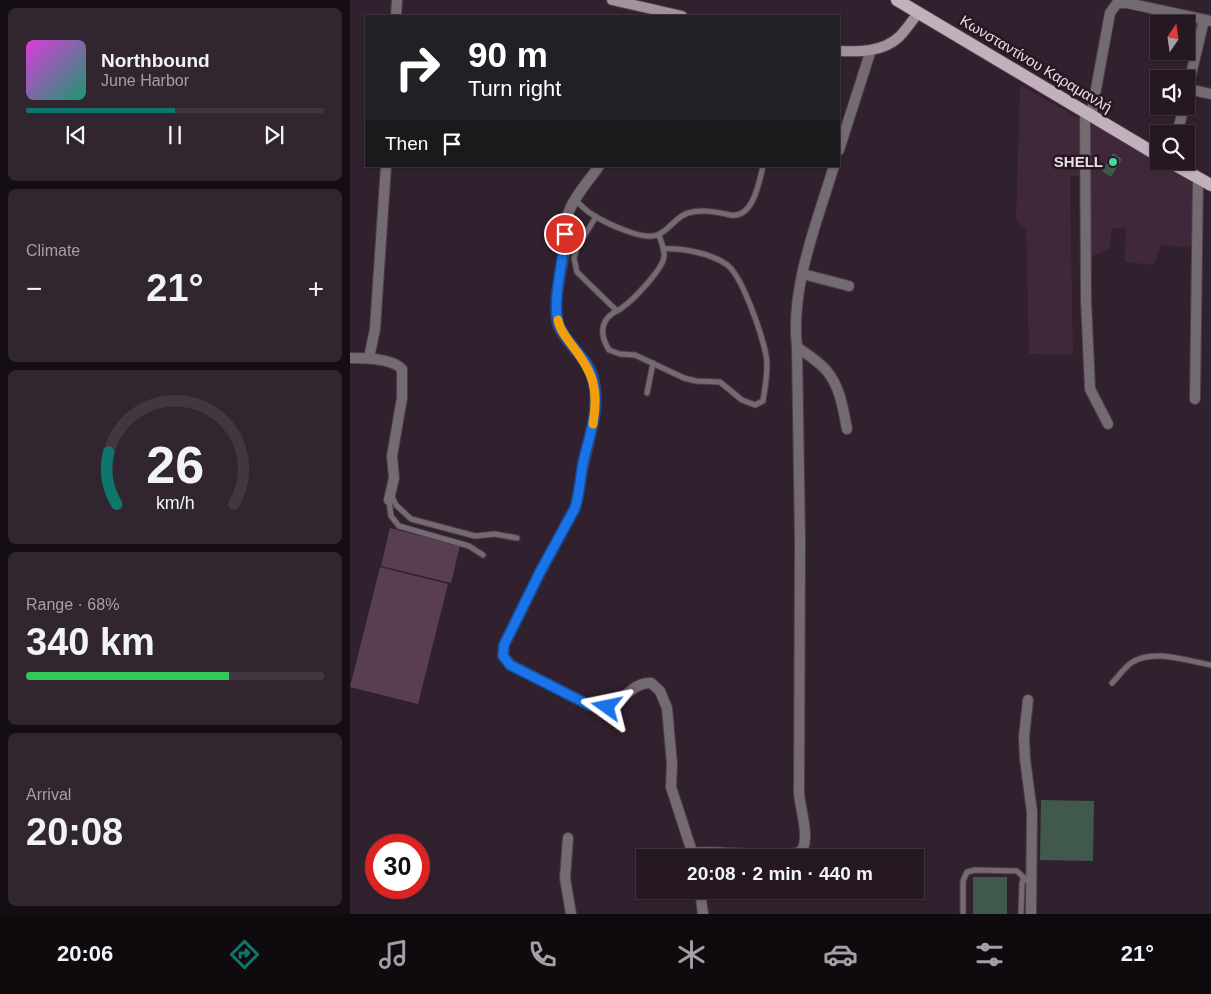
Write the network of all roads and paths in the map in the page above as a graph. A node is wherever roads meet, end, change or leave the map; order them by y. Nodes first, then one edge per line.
1 (397, 0) edge
2 (612, 0) edge
3 (897, 0) edge
4 (918, 13) junction
5 (396, 15) edge
6 (678, 15) edge
7 (1207, 20) edge
8 (871, 50) junction
9 (840, 51) edge
10 (1193, 70) edge
11 (1195, 93) edge
12 (1211, 94) edge
13 (1088, 114) junction
14 (840, 147) edge
15 (1150, 151) edge
16 (386, 167) edge
17 (598, 167) edge
18 (763, 167) edge
19 (834, 167) edge
20 (1184, 170) edge
21 (1198, 178) junction
22 (1211, 185) edge
23 (575, 200) junction
24 (596, 216) junction
25 (659, 235) junction
26 (663, 249) junction
27 (803, 274) junction
28 (849, 286) dead end
29 (617, 310) junction
30 (798, 347) junction
31 (350, 358) edge
32 (368, 358) junction
33 (654, 363) junction
34 (647, 393) dead end
35 (1195, 398) dead end
36 (1108, 424) dead end
37 (847, 429) dead end
38 (389, 497) junction
39 (517, 538) dead end
40 (483, 555) dead end
41 (1211, 665) edge
42 (1112, 683) dead end
43 (1028, 700) dead end
44 (568, 838) dead end
45 (691, 849) edge
46 (802, 849) edge
47 (1024, 877) junction
48 (1032, 890) junction
49 (701, 899) edge
50 (571, 914) edge
51 (703, 914) edge
52 (963, 914) edge
53 (1021, 914) edge
54 (1031, 914) edge

1 - 5 street
2 - 6 main road
3 - 4 main road, Κωνσταντίνου Καραμανλή
4 - 8 main road
4 - 13 main road, Κωνσταντίνου Καραμανλή
7 - 10 street
7 - 13 street
8 - 9 main road
8 - 14 street
11 - 12 street
13 - 15 main road, Κωνσταντίνου Καραμανλή
13 - 36 street
16 - 32 street
17 - 23 street
18 - 25 lane
19 - 27 street
20 - 21 main road
21 - 22 main road
21 - 35 street
23 - 24 lane
23 - 45 street
24 - 25 lane
24 - 29 lane
25 - 26 lane
26 - 29 lane
26 - 33 lane
27 - 28 street
27 - 30 street
29 - 33 lane
30 - 37 street
30 - 46 street
31 - 32 street
32 - 38 street
33 - 34 lane
38 - 39 lane
38 - 40 lane
41 - 42 lane
43 - 48 street
44 - 50 street
47 - 48 lane
47 - 52 lane
47 - 53 lane
48 - 54 street
49 - 51 street

